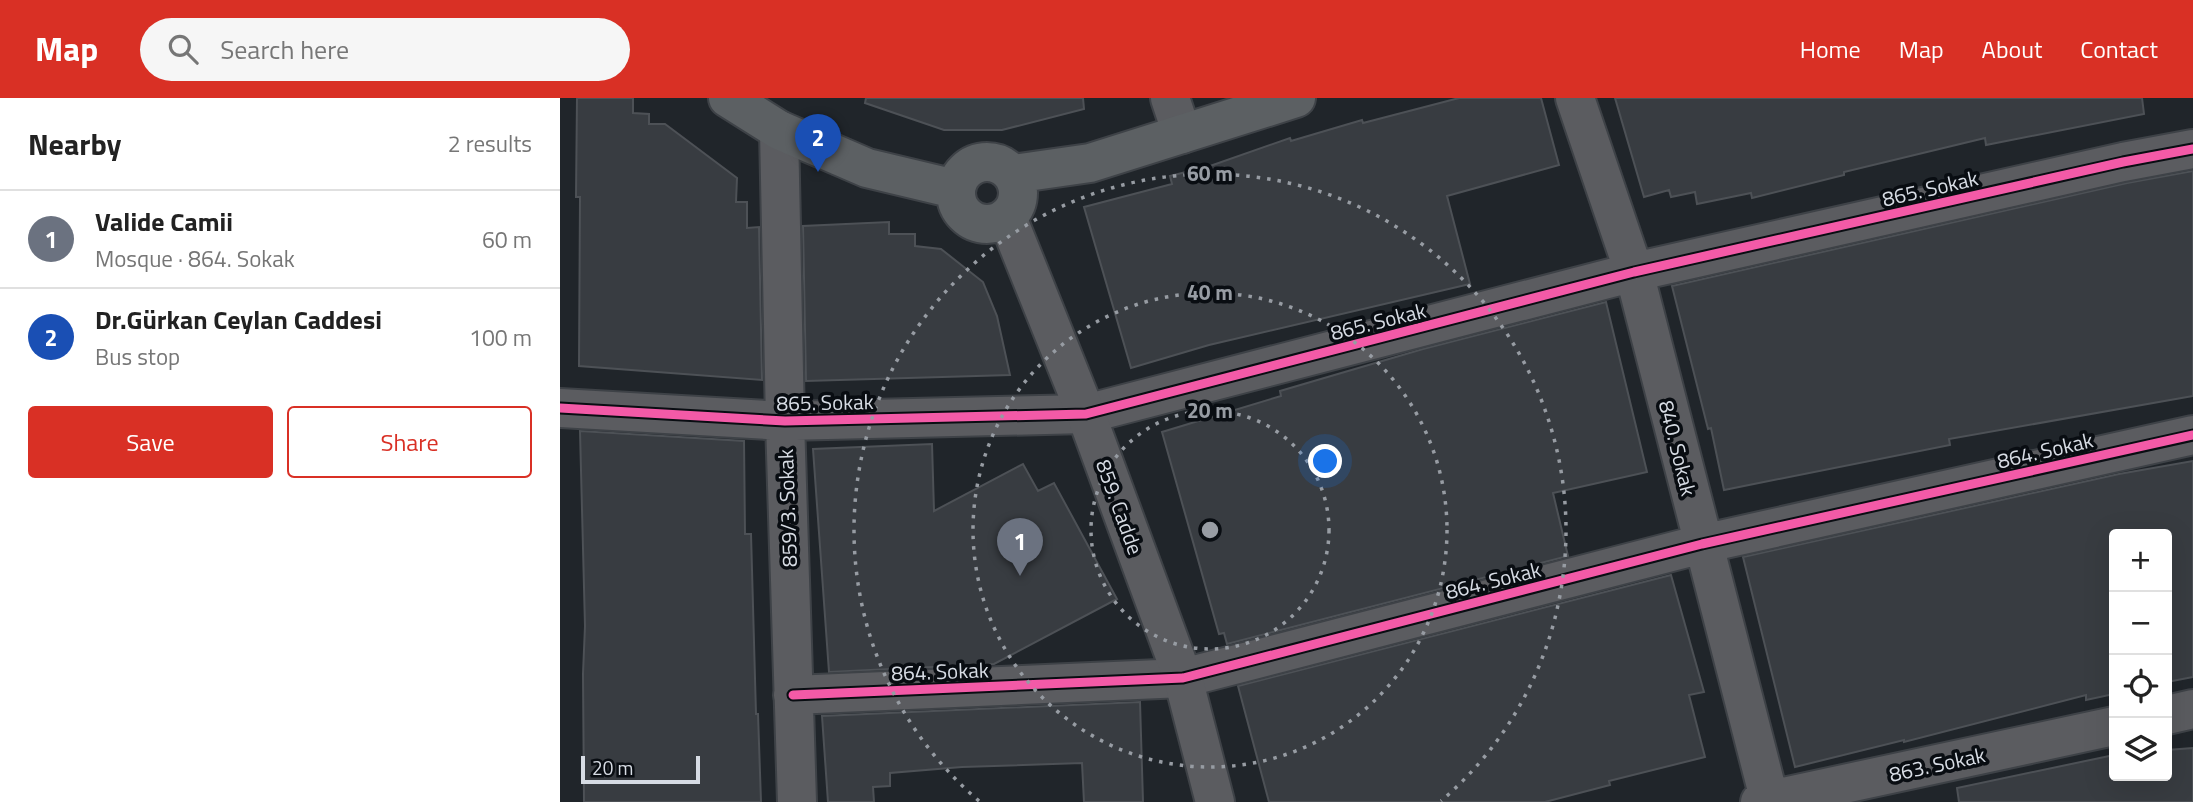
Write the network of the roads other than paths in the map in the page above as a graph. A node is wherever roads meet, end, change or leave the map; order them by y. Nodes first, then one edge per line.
1 (727, 98) edge
2 (1170, 98) edge
3 (1296, 98) edge
4 (1575, 98) edge
5 (779, 130) junction
6 (1182, 134) junction
7 (2193, 149) edge
8 (1013, 174) junction
9 (955, 189) junction
10 (1007, 217) junction
11 (1634, 272) junction
12 (560, 408) edge
13 (1086, 414) junction
14 (785, 421) junction
15 (2193, 435) edge
16 (1702, 544) junction
17 (1183, 678) junction
18 (793, 695) junction
19 (2193, 709) edge
20 (2172, 714) edge
21 (2109, 727) edge
22 (1766, 801) edge
23 (797, 802) edge
24 (1215, 802) edge

1 - 5 main road
2 - 6 street
3 - 6 main road
4 - 11 street, 840. Sokak
5 - 9 main road
5 - 14 street, 859/3. Sokak
6 - 8 main road
7 - 11 street, 865. Sokak
8 - 9 main road
8 - 10 main road
9 - 10 main road
10 - 13 street, 859. Cadde
11 - 13 street, 865. Sokak
11 - 16 street, 840. Sokak
12 - 14 street, 865. Sokak
13 - 14 street, 865. Sokak
13 - 17 street, 859. Cadde
14 - 18 street, 859/3. Sokak
15 - 16 street, 864. Sokak
16 - 17 street, 864. Sokak
16 - 22 street, 840. Sokak
17 - 18 street, 864. Sokak
17 - 24 street, 859. Cadde
18 - 23 street, 859/3. Sokak
19 - 20 street
21 - 22 street, 863. Sokak

